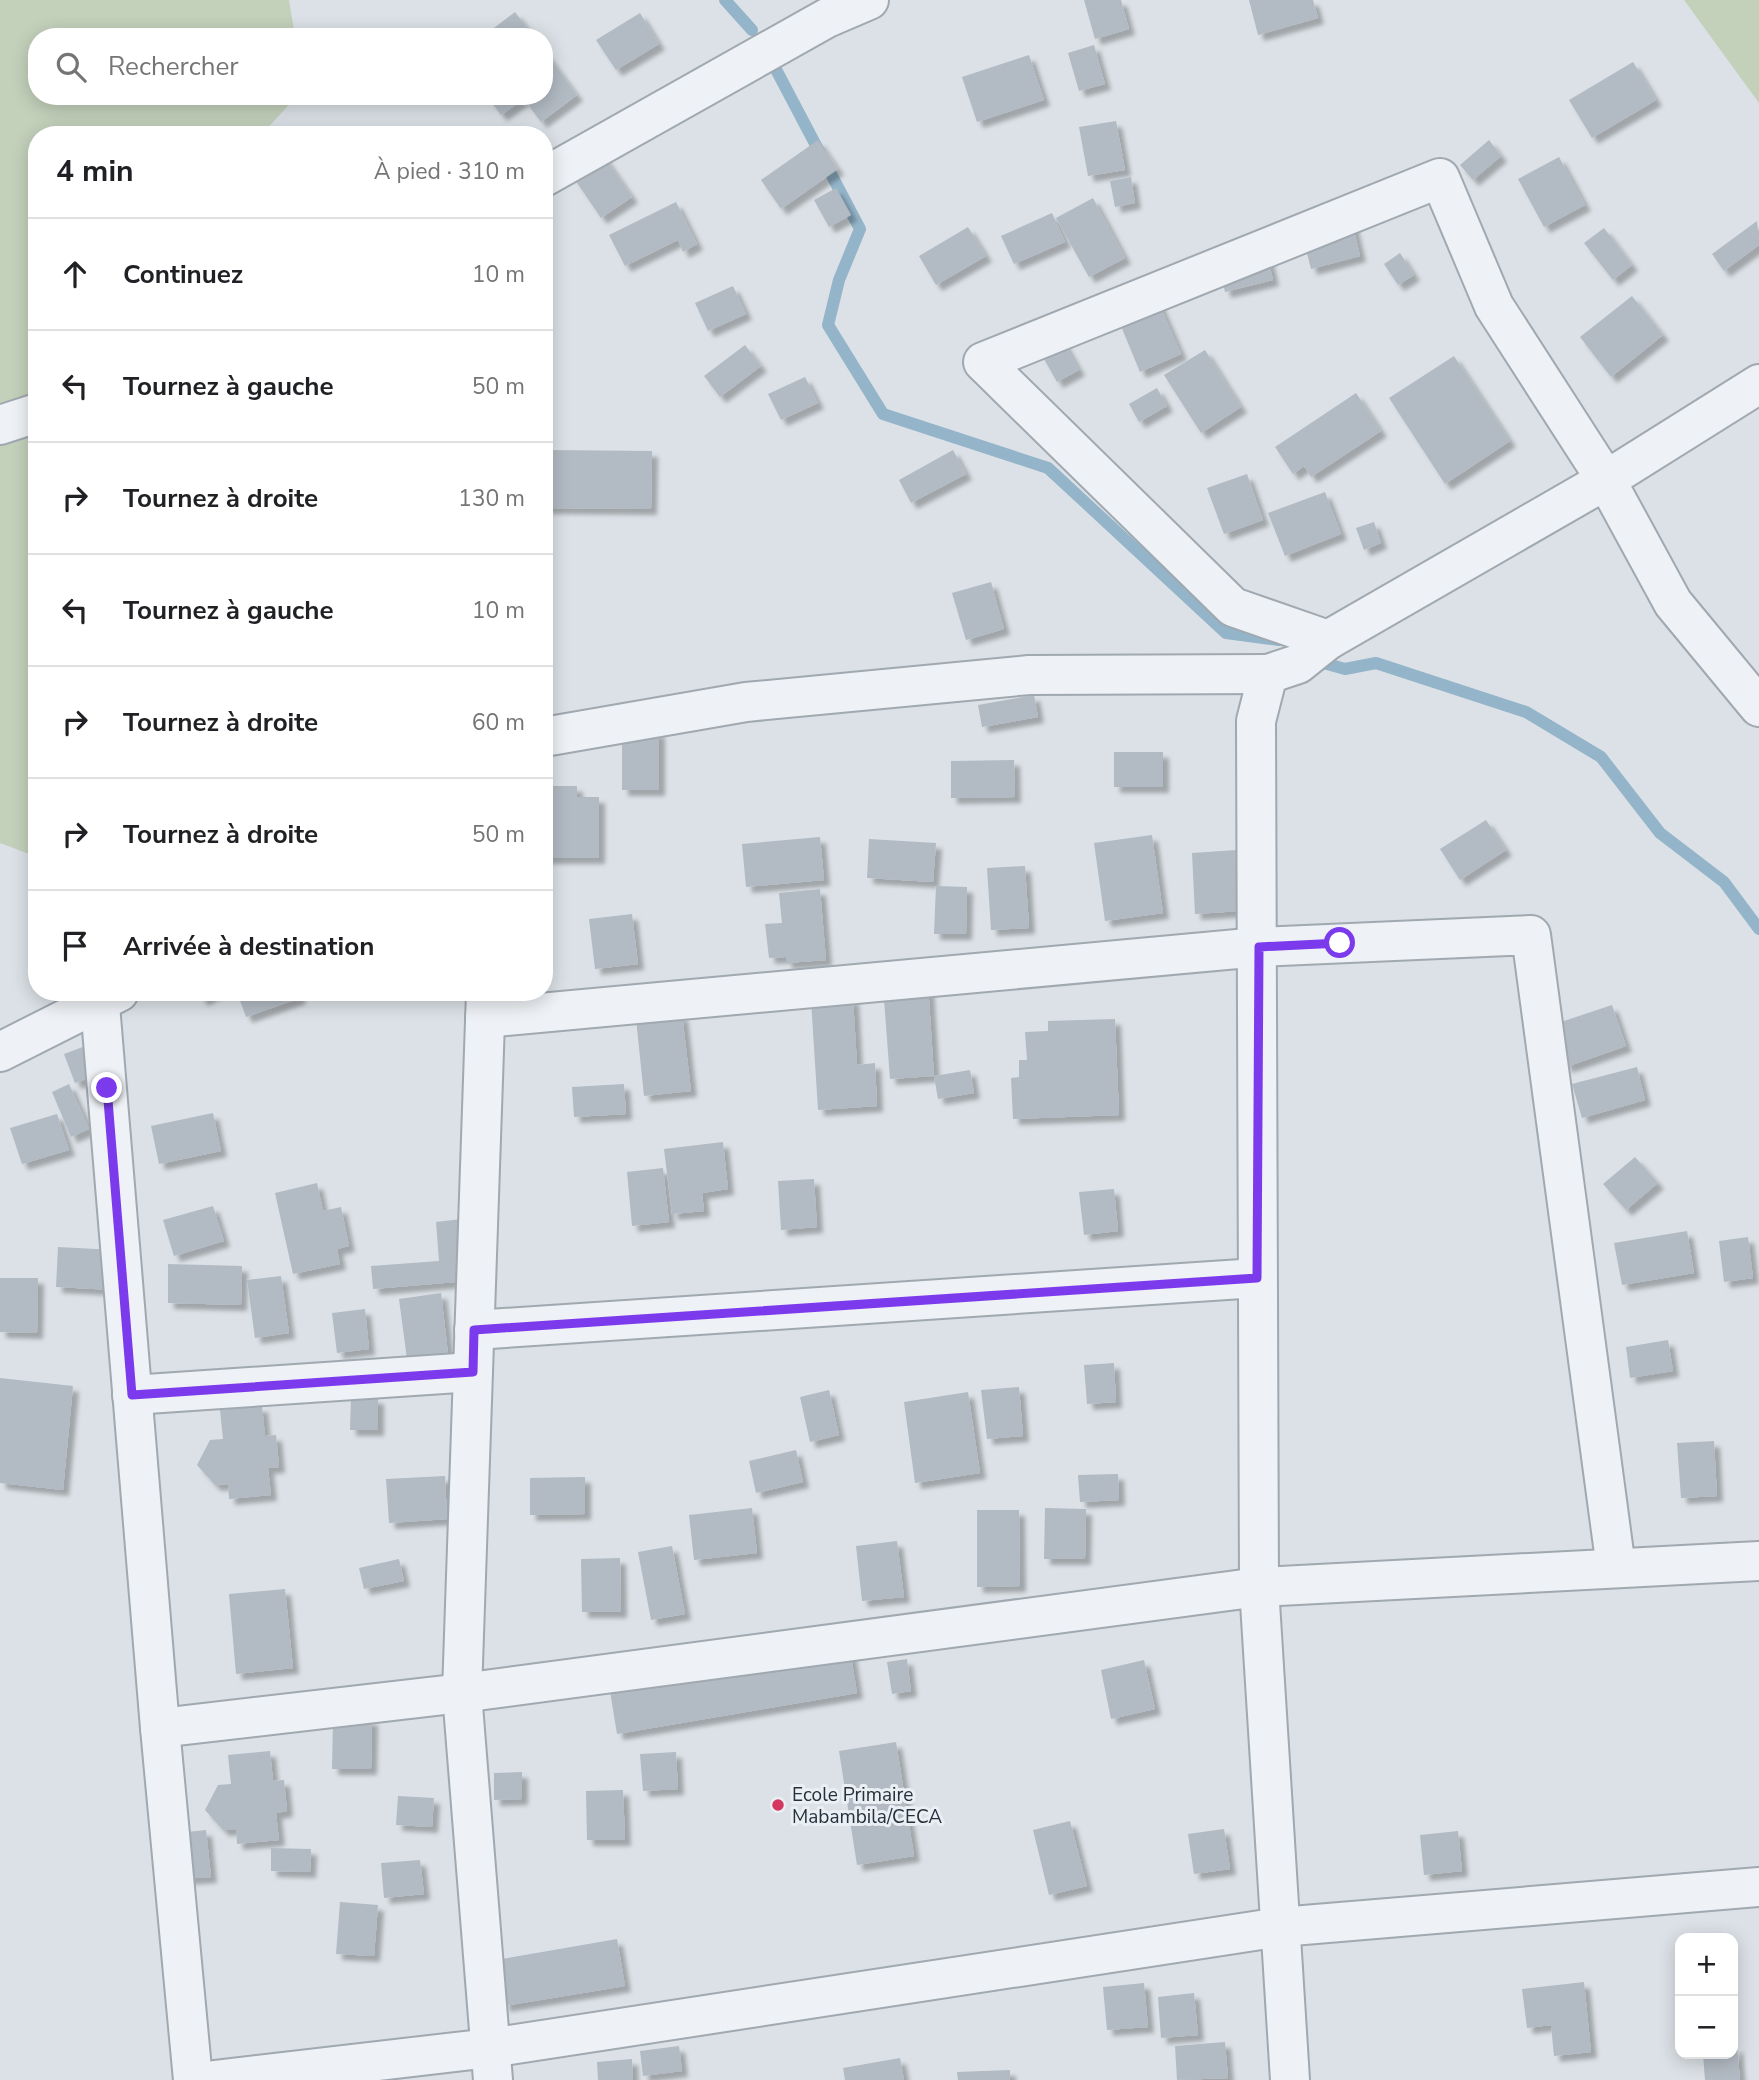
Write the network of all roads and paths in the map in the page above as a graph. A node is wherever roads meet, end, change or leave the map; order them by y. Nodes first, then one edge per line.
1 (869, 0) edge
2 (822, 9) edge
3 (553, 172) edge
4 (1759, 384) edge
5 (28, 416) edge
6 (0, 425) edge
7 (1606, 480) junction
8 (1303, 656) junction
9 (1759, 707) edge
10 (553, 735) edge
11 (1259, 947) junction
12 (553, 1000) edge
13 (102, 1001) edge
14 (110, 1001) edge
15 (538, 1001) edge
16 (485, 1005) edge
17 (5, 1038) edge
18 (1257, 1278) junction
19 (474, 1330) junction
20 (473, 1372) junction
21 (132, 1395) junction
22 (1759, 1561) edge
23 (1616, 1568) junction
24 (1259, 1587) junction
25 (462, 1693) junction
26 (160, 1728) junction
27 (1759, 1887) edge
28 (1280, 1927) junction
29 (492, 2064) edge
30 (193, 2080) edge
31 (214, 2080) edge
32 (1290, 2080) edge

1 - 2 street
2 - 3 street
4 - 7 street
5 - 6 street
7 - 8 street
7 - 8 street
7 - 9 street
8 - 10 street
8 - 11 street
11 - 12 street
11 - 18 street
11 - 23 street
13 - 17 street
14 - 21 street
15 - 16 street
16 - 19 street
18 - 19 street
18 - 24 street
19 - 20 street
20 - 21 street
20 - 25 street
21 - 26 street
22 - 23 street
23 - 24 street
24 - 25 street
24 - 28 street
25 - 26 street
25 - 29 street
26 - 30 street
27 - 28 street
28 - 29 street
28 - 32 street
29 - 31 street

